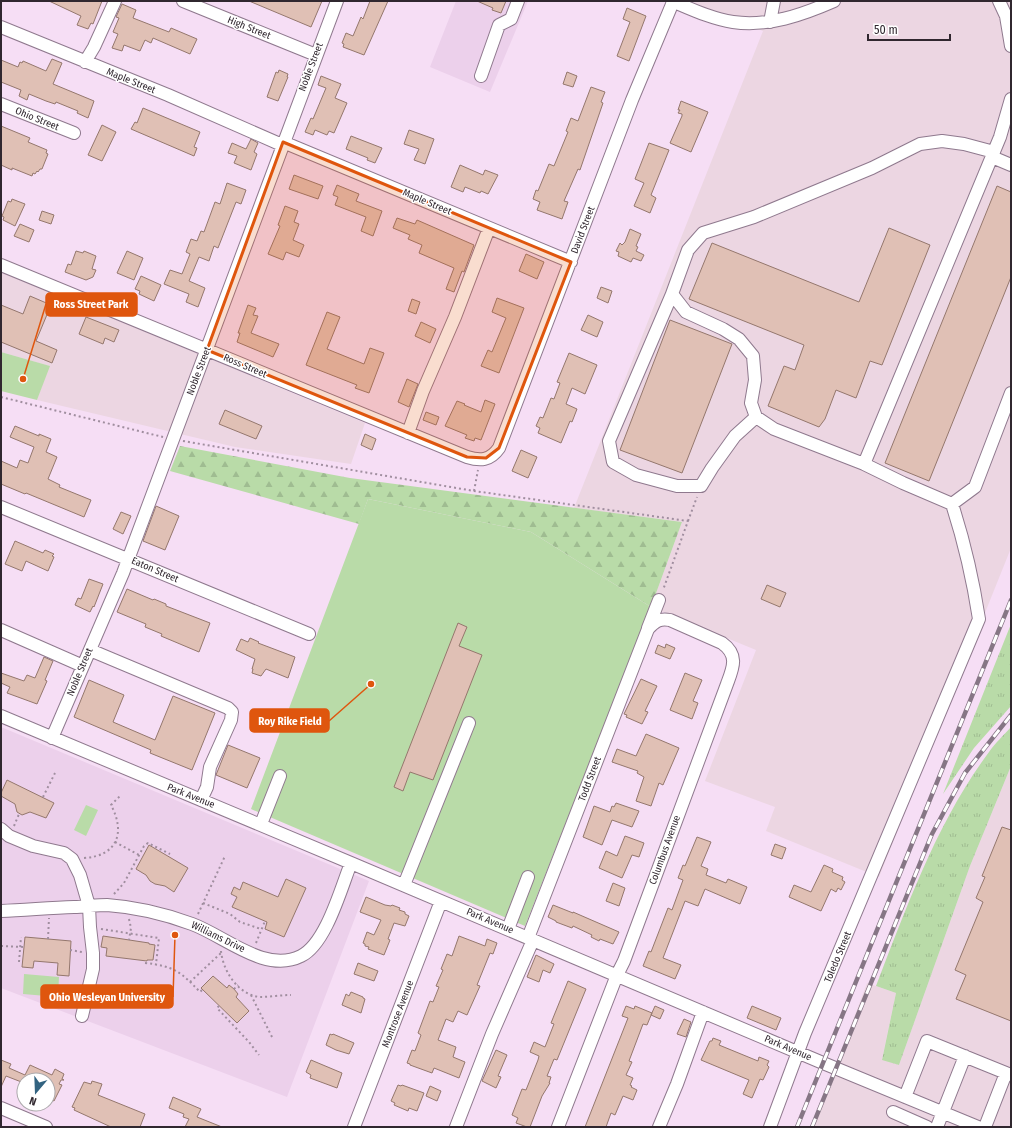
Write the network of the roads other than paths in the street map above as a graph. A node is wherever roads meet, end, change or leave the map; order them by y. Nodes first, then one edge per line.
1 (114, 1) edge
2 (183, 1) edge
3 (337, 1) edge
4 (518, 1) edge
5 (672, 1) edge
6 (774, 1) edge
7 (834, 1) edge
8 (999, 1) edge
9 (770, 22) junction
10 (1, 27) edge
11 (1011, 46) edge
12 (316, 56) junction
13 (85, 62) junction
14 (481, 76) dead end
15 (1011, 99) edge
16 (1, 104) edge
17 (74, 133) dead end
18 (1005, 140) edge
19 (283, 143) junction
20 (993, 154) junction
21 (1011, 165) edge
22 (489, 228) junction
23 (571, 262) junction
24 (1, 265) edge
25 (672, 294) junction
26 (207, 350) junction
27 (1011, 393) edge
28 (756, 417) junction
29 (408, 433) junction
30 (485, 459) joint
31 (864, 464) junction
32 (952, 504) junction
33 (1, 507) edge
34 (128, 559) junction
35 (659, 600) road end
36 (651, 626) junction
37 (1, 630) edge
38 (309, 634) dead end
39 (90, 650) junction
40 (83, 666) junction
41 (1, 716) edge
42 (469, 723) dead end
43 (52, 738) junction
44 (280, 776) dead end
45 (201, 800) junction
46 (261, 824) junction
47 (1, 829) edge
48 (351, 862) junction
49 (528, 876) dead end
50 (404, 885) junction
51 (441, 901) junction
52 (89, 906) junction
53 (1, 911) edge
54 (508, 929) junction
55 (531, 939) junction
56 (617, 975) junction
57 (703, 1012) junction
58 (82, 1016) dead end
59 (798, 1052) junction
60 (965, 1056) junction
61 (1008, 1074) edge
62 (905, 1097) junction
63 (1, 1108) edge
64 (893, 1112) dead end
65 (943, 1112) junction
66 (46, 1127) edge
67 (354, 1127) edge
68 (456, 1127) edge
69 (558, 1127) edge
70 (659, 1127) edge
71 (770, 1127) edge
72 (927, 1127) edge
73 (937, 1127) edge
74 (978, 1127) edge
75 (985, 1127) edge

1 - 13 street
2 - 12 street, High Street
3 - 12 street, Noble Street
4 - 14 street
5 - 9 street
5 - 23 street, David Street
6 - 9 street
7 - 9 street
8 - 11 street
10 - 13 street, Maple Street
12 - 19 street, Noble Street
13 - 19 street, Maple Street
15 - 18 street
16 - 17 street, Ohio Street
18 - 20 street
19 - 22 street, Maple Street
19 - 26 street, Noble Street
20 - 21 street
20 - 25 street
20 - 31 street
22 - 23 street, Maple Street
22 - 29 street
23 - 30 street, David Street
24 - 26 street, Ross Street
25 - 28 street
25 - 28 street
26 - 29 street, Ross Street
26 - 34 street, Noble Street
27 - 32 street
28 - 31 street
29 - 30 street, Ross Street
31 - 32 street
32 - 59 street, Toledo Street
33 - 34 street, Eaton Street
34 - 38 street, Eaton Street
34 - 39 street, Noble Street
35 - 36 street, Todd Street
36 - 55 street, Todd Street
36 - 56 street, Columbus Avenue
37 - 40 street
39 - 40 street, Noble Street
39 - 45 street
40 - 43 street, Noble Street
41 - 43 street, Park Avenue
42 - 50 street
43 - 45 street, Park Avenue
44 - 46 street
45 - 46 street, Park Avenue
46 - 48 street, Park Avenue
47 - 52 street
48 - 50 street, Park Avenue
48 - 52 street, Williams Drive
49 - 54 street
50 - 51 street, Park Avenue
51 - 54 street, Park Avenue
51 - 67 street, Montrose Avenue
52 - 53 street, Williams Drive
52 - 58 street
54 - 55 street, Park Avenue
55 - 56 street, Park Avenue
55 - 68 street, Todd Street
56 - 57 street, Park Avenue
56 - 69 street, Columbus Avenue
57 - 59 street, Park Avenue
57 - 70 street
59 - 62 street, Park Avenue
59 - 71 street, Toledo Street
60 - 61 street
60 - 62 street
60 - 65 street
61 - 75 street
62 - 65 street, Park Avenue
63 - 66 street
64 - 72 street
65 - 73 street
65 - 74 street, Park Avenue

